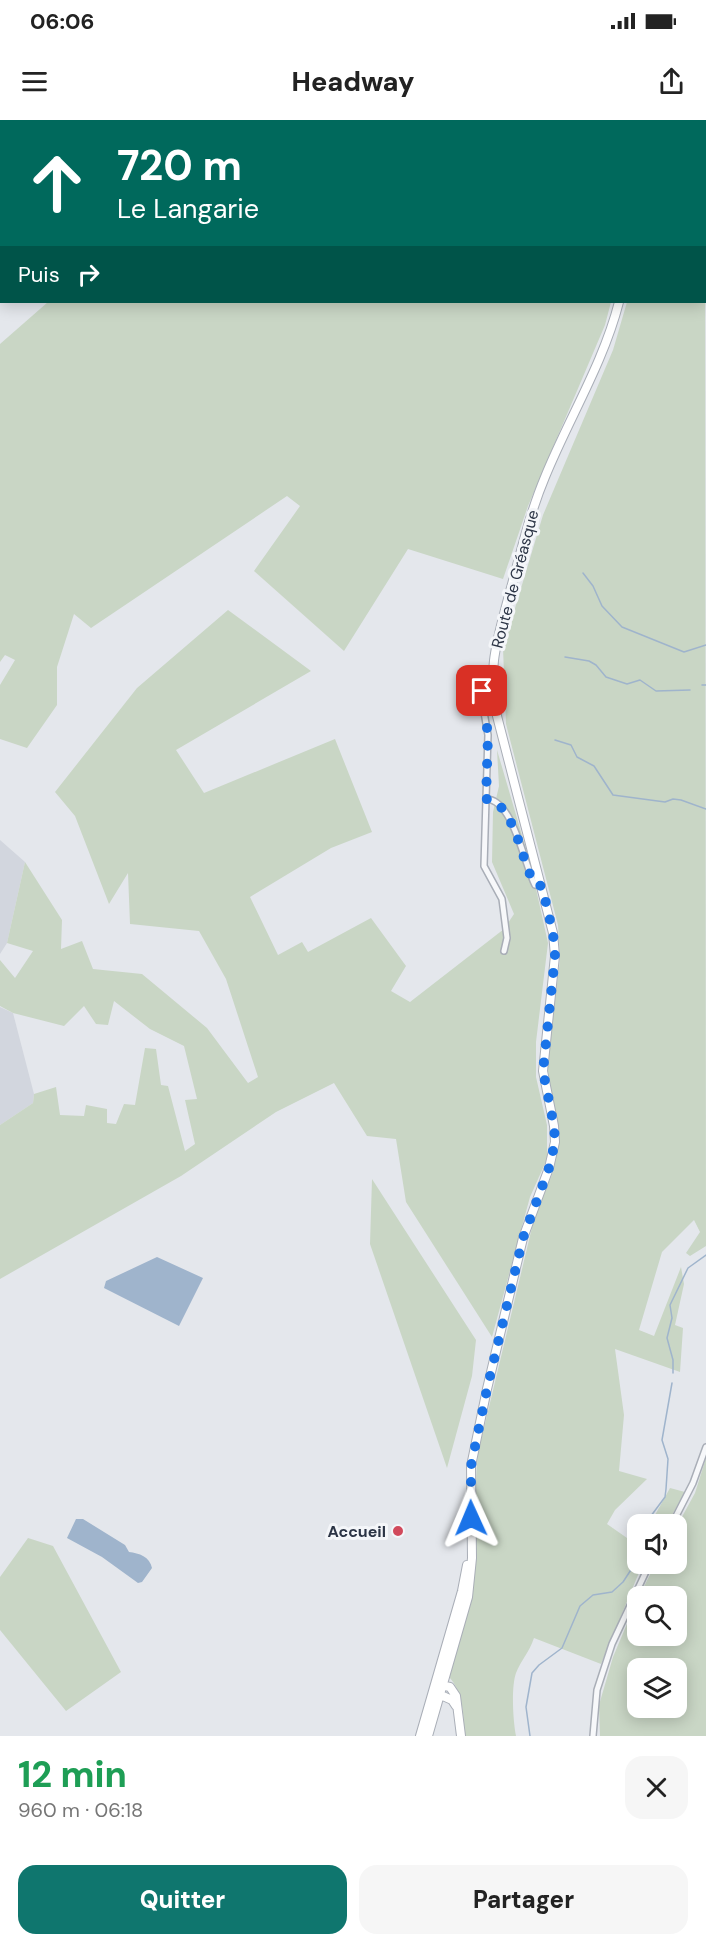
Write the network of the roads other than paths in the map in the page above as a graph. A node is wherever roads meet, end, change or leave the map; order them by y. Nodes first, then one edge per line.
1 (619, 303) edge
2 (491, 678) junction
3 (486, 799) junction
4 (542, 886) junction
5 (504, 951) dead end
6 (706, 1447) edge
7 (677, 1514) edge
8 (471, 1537) junction
9 (645, 1574) edge
10 (443, 1685) junction
11 (434, 1688) junction
12 (440, 1696) junction
13 (456, 1706) junction
14 (420, 1736) edge
15 (428, 1736) edge
16 (461, 1736) edge
17 (593, 1736) edge

1 - 2 street, Route de Gréasque
2 - 3 street
2 - 4 street, Route de Gréasque
3 - 4 street
3 - 5 street
4 - 8 street, Route de Gréasque
6 - 7 street
8 - 10 street, Route de Gréasque
8 - 11 street, Route de Gréasque
9 - 17 street
10 - 11 street
10 - 12 street, Route de Gréasque
10 - 13 street
11 - 12 street
11 - 14 street, Route de Gréasque
12 - 13 street
12 - 15 street, Route de Gréasque
13 - 16 street

